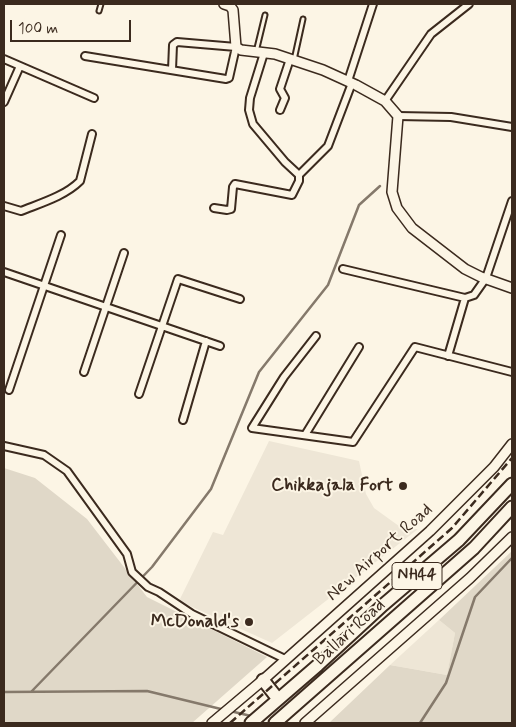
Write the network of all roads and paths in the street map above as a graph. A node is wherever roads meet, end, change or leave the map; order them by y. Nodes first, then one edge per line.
1 (101, 4) edge
2 (224, 4) edge
3 (373, 4) edge
4 (469, 4) edge
5 (99, 11) dead end
6 (266, 14) dead end
7 (302, 19) dead end
8 (236, 48) junction
9 (260, 53) junction
10 (85, 56) dead end
11 (4, 59) edge
12 (292, 60) junction
13 (20, 66) junction
14 (172, 70) junction
15 (350, 82) junction
16 (94, 98) dead end
17 (385, 101) junction
18 (4, 102) edge
19 (280, 110) dead end
20 (398, 116) junction
21 (512, 127) edge
22 (92, 134) dead end
23 (298, 175) junction
24 (512, 200) edge
25 (4, 206) edge
26 (214, 208) dead end
27 (61, 235) dead end
28 (124, 254) dead end
29 (343, 269) dead end
30 (4, 272) edge
31 (486, 278) junction
32 (43, 285) junction
33 (512, 288) edge
34 (465, 298) junction
35 (240, 299) dead end
36 (106, 307) junction
37 (162, 326) junction
38 (316, 336) dead end
39 (206, 341) junction
40 (220, 346) dead end
41 (359, 346) dead end
42 (448, 356) junction
43 (84, 372) dead end
44 (512, 372) edge
45 (9, 390) dead end
46 (139, 394) dead end
47 (184, 420) dead end
48 (305, 435) junction
49 (512, 444) edge
50 (4, 446) edge
51 (512, 484) edge
52 (512, 507) edge
53 (512, 537) edge
54 (285, 658) junction
55 (263, 680) junction
56 (278, 699) junction
57 (255, 720) edge
58 (277, 721) edge
59 (212, 723) edge
60 (305, 723) edge

1 - 5 lane
2 - 8 street
3 - 15 street
4 - 17 street
6 - 9 lane
7 - 12 lane
8 - 9 street
8 - 14 street
8 - 14 street
9 - 12 street
9 - 23 street
10 - 14 street
11 - 13 street
12 - 15 street
12 - 19 street
13 - 16 street
13 - 18 street
15 - 17 street
15 - 23 street
17 - 20 street
20 - 21 street
20 - 31 street
22 - 25 street
23 - 26 street
24 - 31 street
27 - 32 street
28 - 36 street
29 - 34 street
30 - 32 street
31 - 33 street
31 - 34 street
32 - 36 street
32 - 45 street
34 - 42 street
35 - 37 street
36 - 37 street
36 - 43 street
37 - 39 street
37 - 46 street
38 - 48 street
39 - 40 street
39 - 47 street
41 - 48 street
42 - 44 street
42 - 48 street
49 - 54 street, New Airport Road
50 - 54 street
51 - 56 highway, Ballari Road / NH44
52 - 58 highway, Ballari Road / NH44
53 - 60 street
54 - 55 street, New Airport Road
55 - 56 highway
55 - 59 street, New Airport Road
56 - 57 highway, NH44

